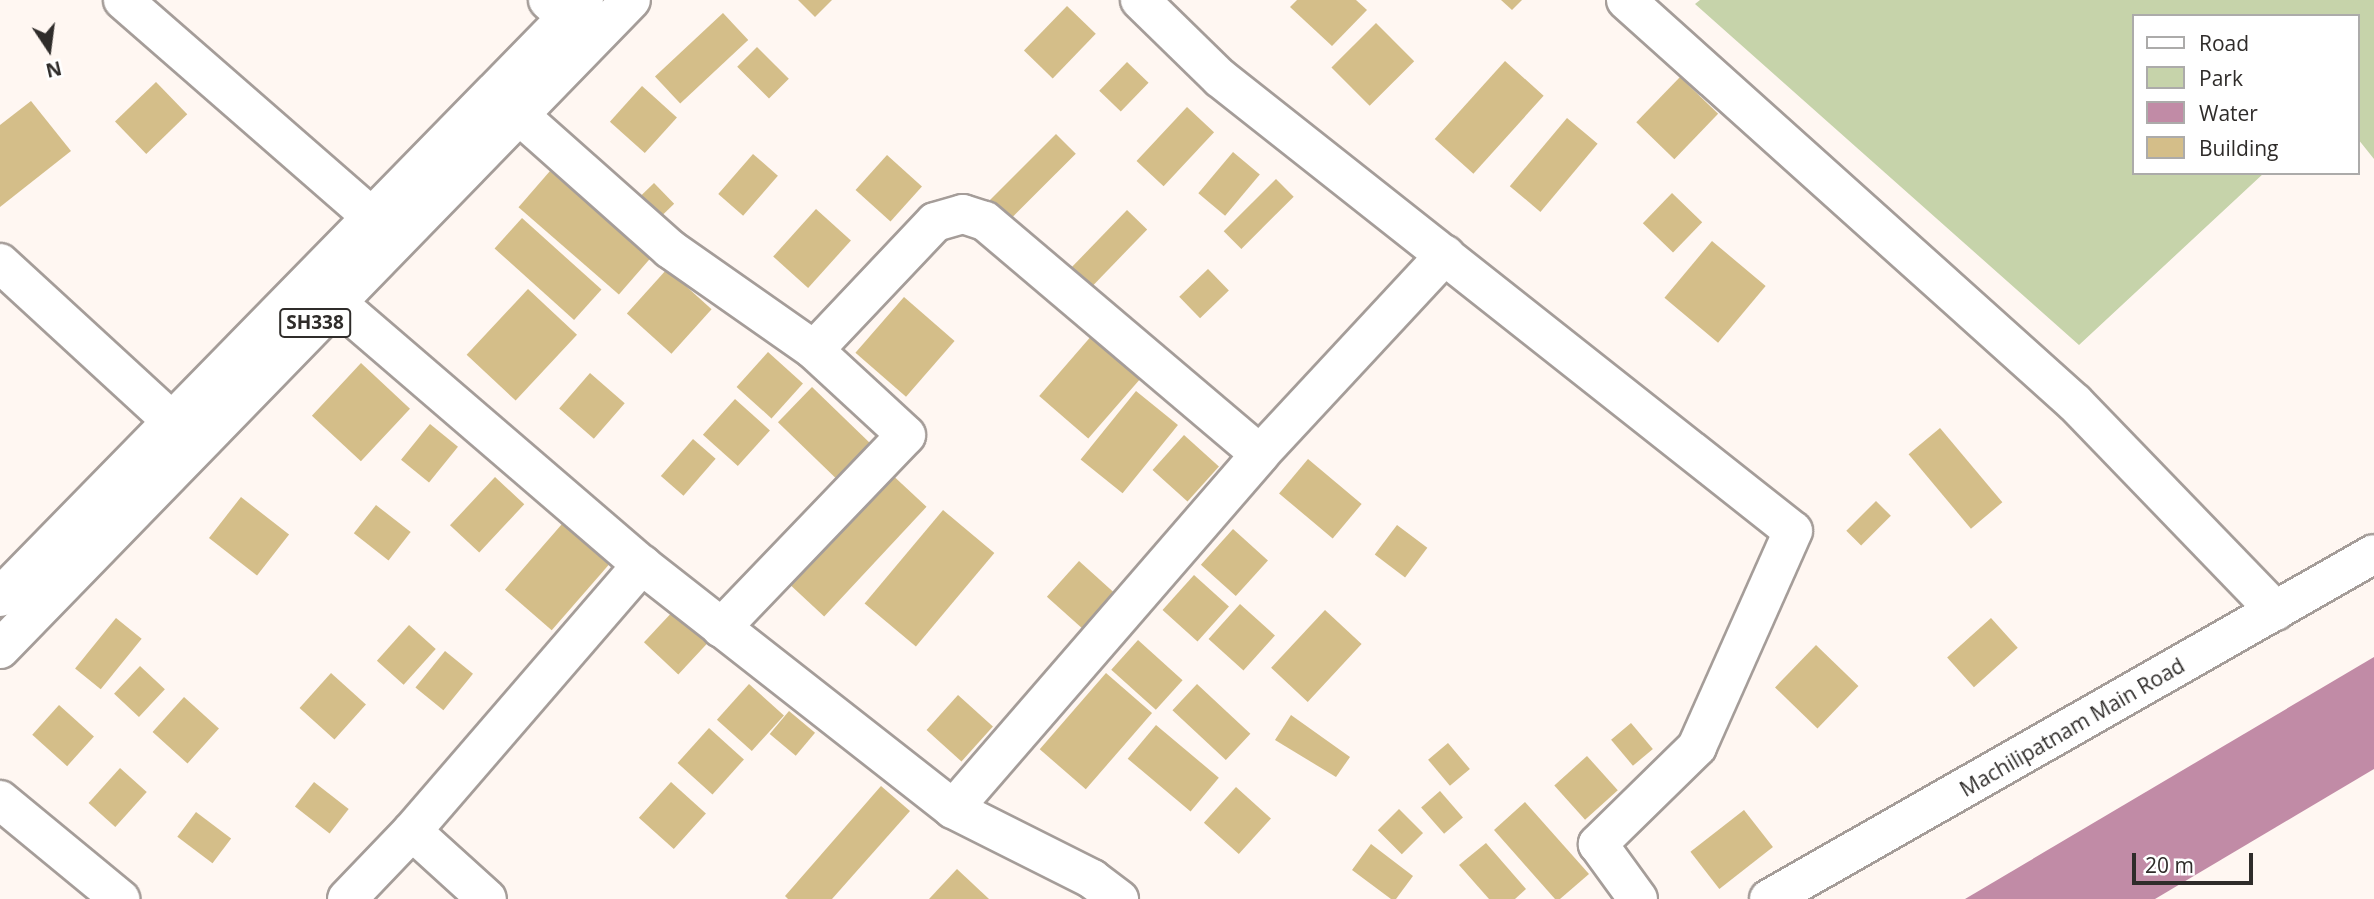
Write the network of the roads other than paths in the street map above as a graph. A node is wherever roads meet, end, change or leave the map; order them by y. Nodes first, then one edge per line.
1 (122, 0) edge
2 (631, 0) edge
3 (1140, 0) edge
4 (1626, 0) edge
5 (566, 6) edge
6 (519, 114) junction
7 (371, 216) junction
8 (1445, 255) junction
9 (0, 263) edge
10 (336, 302) junction
11 (814, 350) junction
12 (172, 421) junction
13 (1260, 454) junction
14 (2374, 554) edge
15 (642, 565) junction
16 (0, 597) edge
17 (2276, 611) junction
18 (721, 628) junction
19 (0, 649) edge
20 (0, 800) edge
21 (953, 809) junction
22 (412, 831) junction
23 (120, 899) edge
24 (347, 899) edge
25 (487, 899) edge
26 (1119, 899) edge
27 (1638, 899) edge
28 (1769, 899) edge

1 - 7 street
2 - 6 street, SH338
3 - 8 street
4 - 17 street
5 - 7 street, SH338
6 - 10 street, SH338
6 - 11 street
7 - 12 street, SH338
8 - 13 street
8 - 27 street
9 - 12 street
10 - 15 street
10 - 19 street, SH338
11 - 13 street
11 - 18 street
12 - 16 street, SH338
13 - 21 street
14 - 17 street, Machilipatnam Main Road
15 - 18 street
15 - 22 street
17 - 28 street, Machilipatnam Main Road
18 - 21 street
20 - 23 street
21 - 26 street
22 - 24 street
22 - 25 street

